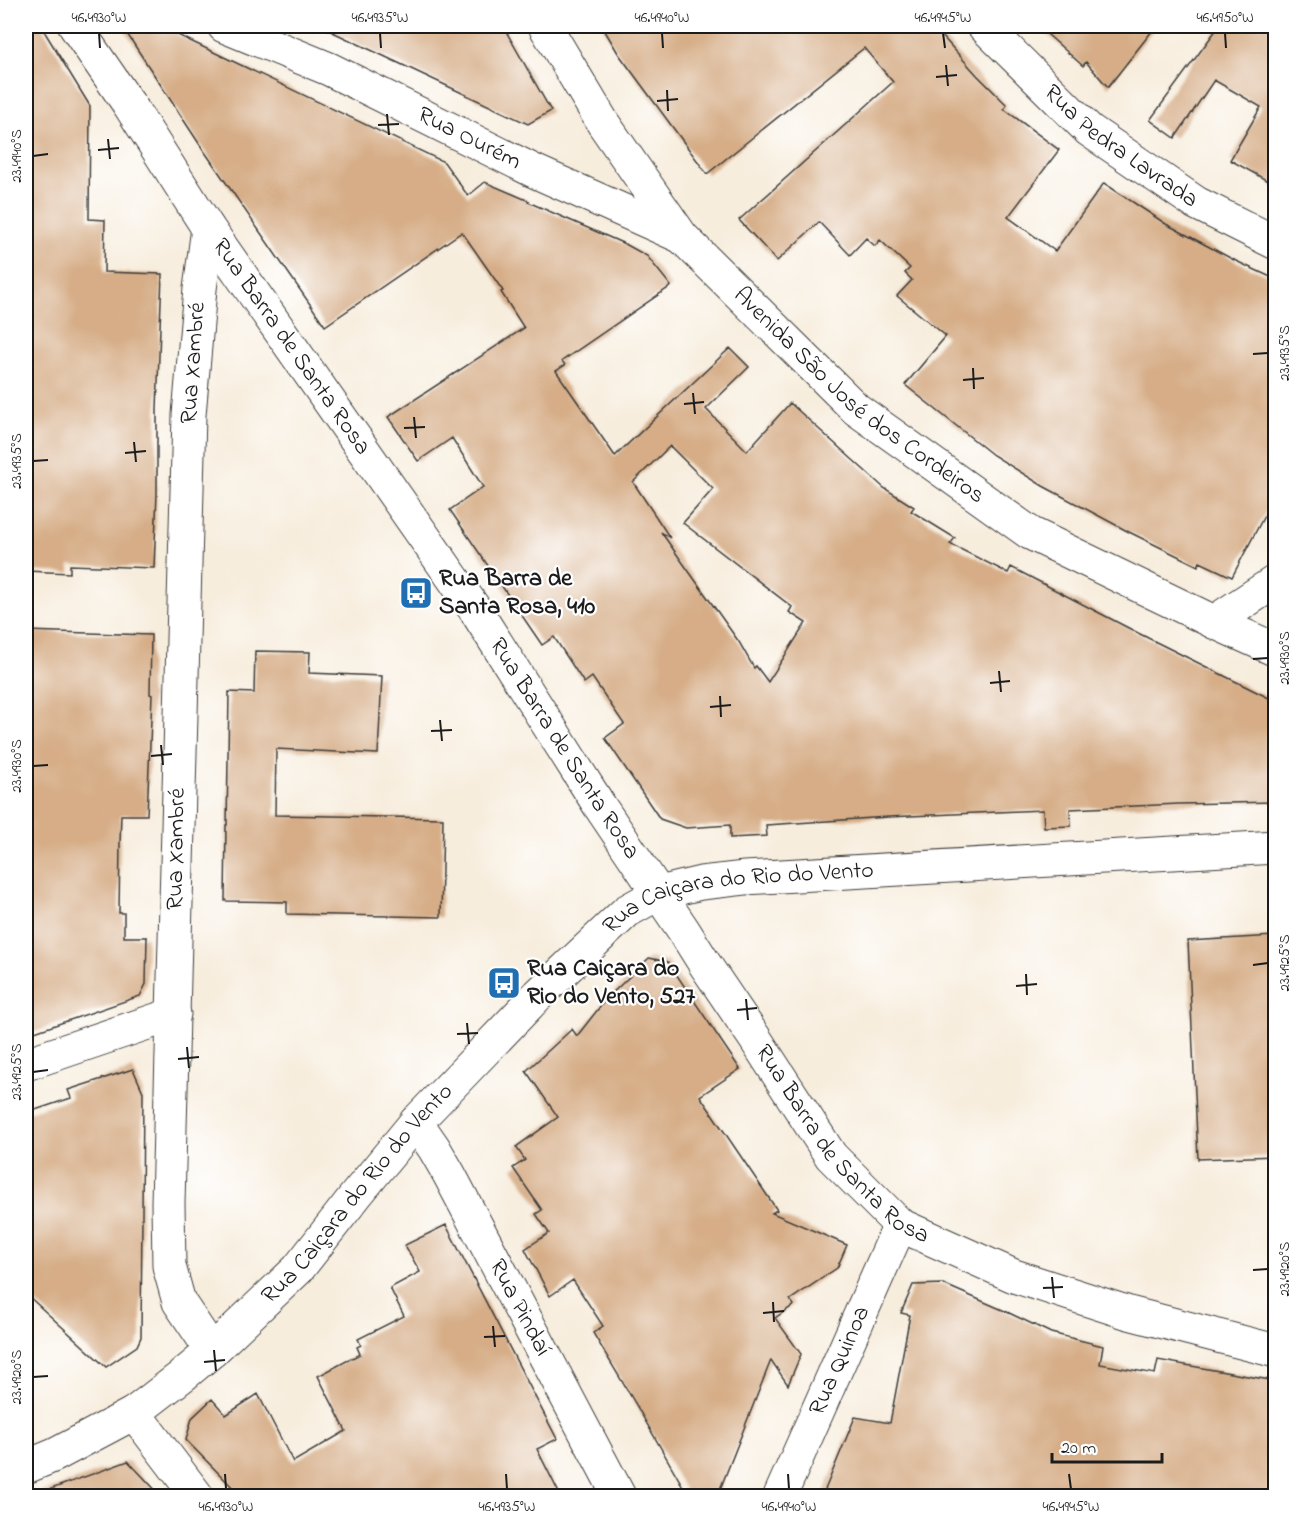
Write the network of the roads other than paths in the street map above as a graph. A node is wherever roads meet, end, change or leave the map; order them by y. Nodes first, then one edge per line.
1 (75, 26) edge
2 (224, 26) edge
3 (545, 26) edge
4 (984, 26) edge
5 (208, 228) junction
6 (682, 237) junction
7 (1275, 243) edge
8 (1275, 581) edge
9 (1214, 622) junction
10 (1275, 650) edge
11 (1275, 847) edge
12 (659, 893) junction
13 (174, 1014) junction
14 (26, 1065) edge
15 (416, 1122) junction
16 (900, 1225) junction
17 (212, 1351) junction
18 (1275, 1351) edge
19 (134, 1413) junction
20 (26, 1467) edge
21 (197, 1497) edge
22 (619, 1497) edge
23 (780, 1497) edge

1 - 5 street, Rua Barra de Santa Rosa
2 - 6 street, Rua Ourém
3 - 6 street, Avenida São José dos Cordeiros
4 - 7 street, Rua Pedra Lavrada
5 - 12 street, Rua Barra de Santa Rosa
5 - 13 street, Rua Xambré
6 - 9 street, Avenida São José dos Cordeiros
8 - 9 street
9 - 10 street, Avenida São José dos Cordeiros
11 - 12 street, Rua Caiçara do Rio do Vento
12 - 15 street, Rua Caiçara do Rio do Vento
12 - 16 street, Rua Barra de Santa Rosa
13 - 14 street
13 - 17 street, Rua Xambré
15 - 17 street, Rua Caiçara do Rio do Vento
15 - 22 street, Rua Pindaí
16 - 18 street, Rua Barra de Santa Rosa
16 - 23 street, Rua Quinoa
17 - 19 street, Rua Caiçara do Rio do Vento
19 - 20 street, Rua Caiçara do Rio do Vento
19 - 21 street

